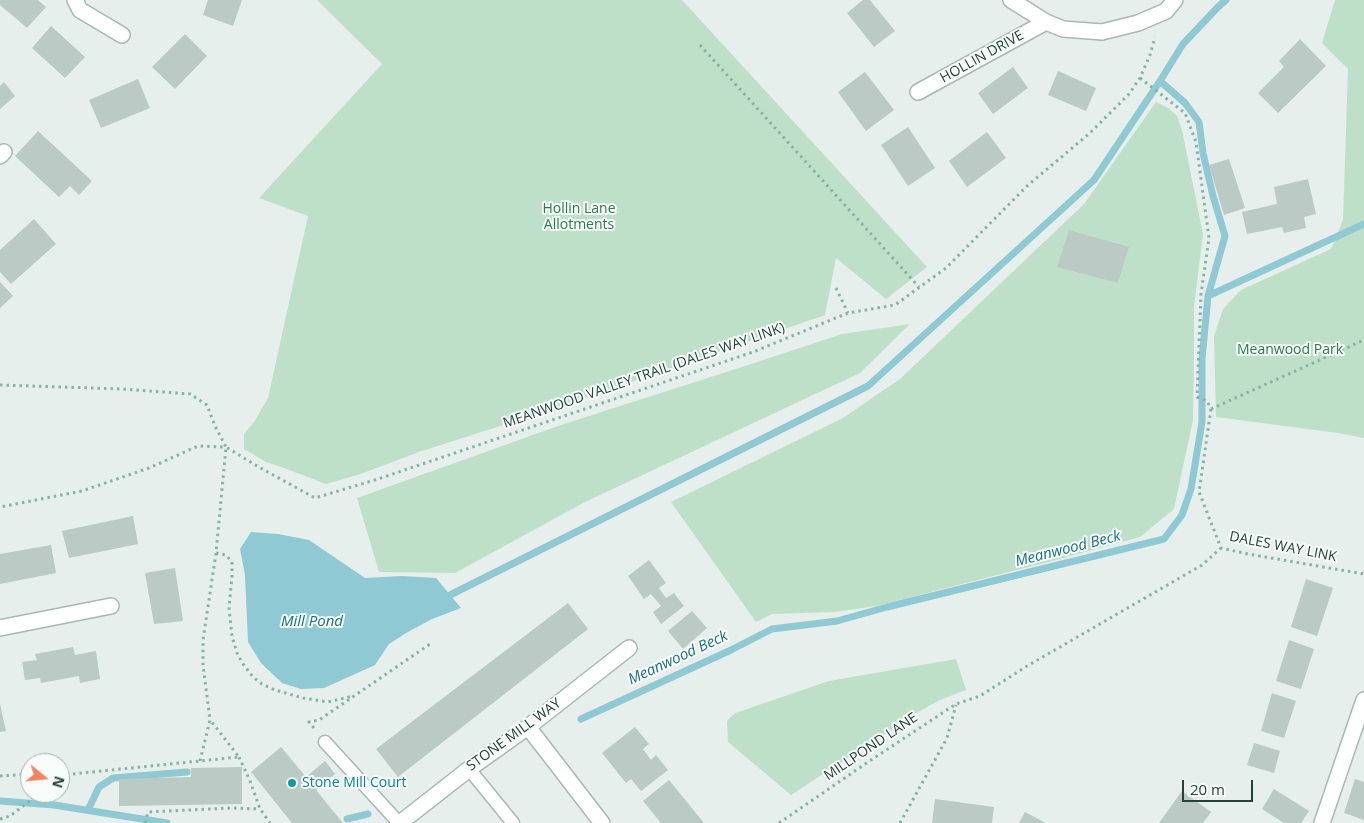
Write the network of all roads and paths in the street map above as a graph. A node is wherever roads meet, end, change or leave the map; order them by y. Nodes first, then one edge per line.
1 (76, 0) edge
2 (1011, 0) edge
3 (1171, 6) edge
4 (1046, 22) junction
5 (122, 34) dead end
6 (700, 45) dead end
7 (1140, 78) junction
8 (918, 92) dead end
9 (836, 288) dead end
10 (919, 288) junction
11 (848, 313) junction
12 (1364, 340) edge
13 (0, 384) edge
14 (1211, 409) junction
15 (226, 447) junction
16 (0, 507) edge
17 (1221, 548) junction
18 (216, 553) junction
19 (1364, 574) edge
20 (110, 606) dead end
21 (0, 628) edge
22 (430, 644) dead end
23 (629, 648) dead end
24 (353, 696) junction
25 (1364, 700) edge
26 (956, 704) junction
27 (210, 720) junction
28 (310, 722) dead end
29 (528, 727) junction
30 (325, 742) dead end
31 (239, 757) junction
32 (200, 762) junction
33 (469, 769) junction
34 (72, 774) edge
35 (20, 775) edge
36 (0, 776) edge
37 (27, 803) edge
38 (260, 809) junction
39 (0, 819) edge
40 (144, 823) edge
41 (270, 823) edge
42 (399, 823) edge
43 (513, 823) edge
44 (602, 823) edge
45 (779, 823) edge
46 (900, 823) edge
47 (1322, 823) edge

1 - 5 street
2 - 4 street, HOLLIN DRIVE
3 - 4 street, HOLLIN DRIVE
3 - 7 path, MEANWOOD VALLEY TRAIL (DALES WAY LINK)
4 - 8 street, HOLLIN DRIVE
6 - 10 path
7 - 10 path, MEANWOOD VALLEY TRAIL (DALES WAY LINK)
7 - 14 path
9 - 11 path
10 - 11 path, MEANWOOD VALLEY TRAIL (DALES WAY LINK)
11 - 15 path, MEANWOOD VALLEY TRAIL (DALES WAY LINK)
12 - 14 path
13 - 15 path
14 - 17 path, DALES WAY LINK
15 - 16 path
15 - 18 path
17 - 19 path, DALES WAY LINK
17 - 26 path, MILLPOND LANE
18 - 24 path
18 - 27 path
20 - 21 street
22 - 24 path
23 - 29 street, STONE MILL WAY
24 - 28 path
25 - 47 street
26 - 45 path, MILLPOND LANE
26 - 46 path
27 - 31 path
27 - 32 path
29 - 33 street, STONE MILL WAY
29 - 44 street
30 - 42 lane
31 - 32 path
31 - 38 path
32 - 34 path
33 - 42 street, STONE MILL WAY
33 - 43 lane
35 - 36 path
37 - 39 path
38 - 40 path
38 - 41 path

